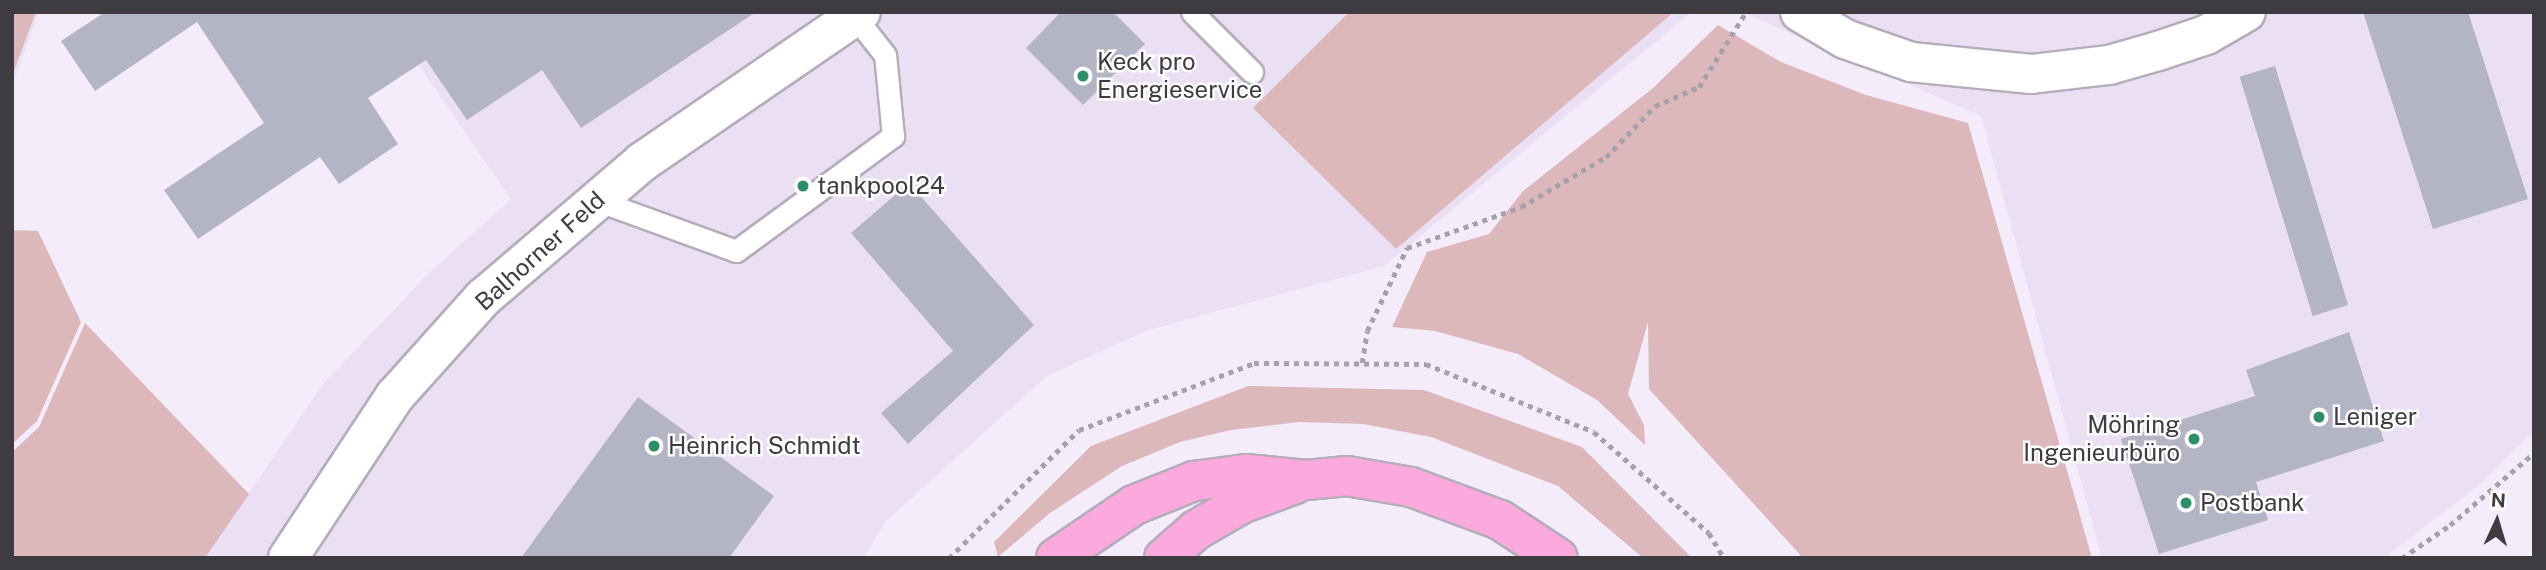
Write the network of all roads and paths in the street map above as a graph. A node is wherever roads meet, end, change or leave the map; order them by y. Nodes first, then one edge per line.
1 (1192, 12) edge
2 (1746, 12) edge
3 (1800, 12) edge
4 (2246, 12) edge
5 (858, 15) edge
6 (1252, 72) dead end
7 (596, 200) junction
8 (1363, 363) junction
9 (2534, 453) edge
10 (1307, 480) junction
11 (288, 558) edge
12 (949, 558) edge
13 (1056, 558) edge
14 (1164, 558) edge
15 (1558, 558) edge
16 (1724, 558) edge
17 (2402, 558) edge

1 - 6 lane
2 - 8 path
3 - 4 street
5 - 7 street, Balhorner Feld
5 - 7 lane
7 - 11 street, Balhorner Feld
8 - 12 path
8 - 16 path
9 - 17 path
10 - 13 highway
10 - 14 highway
10 - 15 highway

